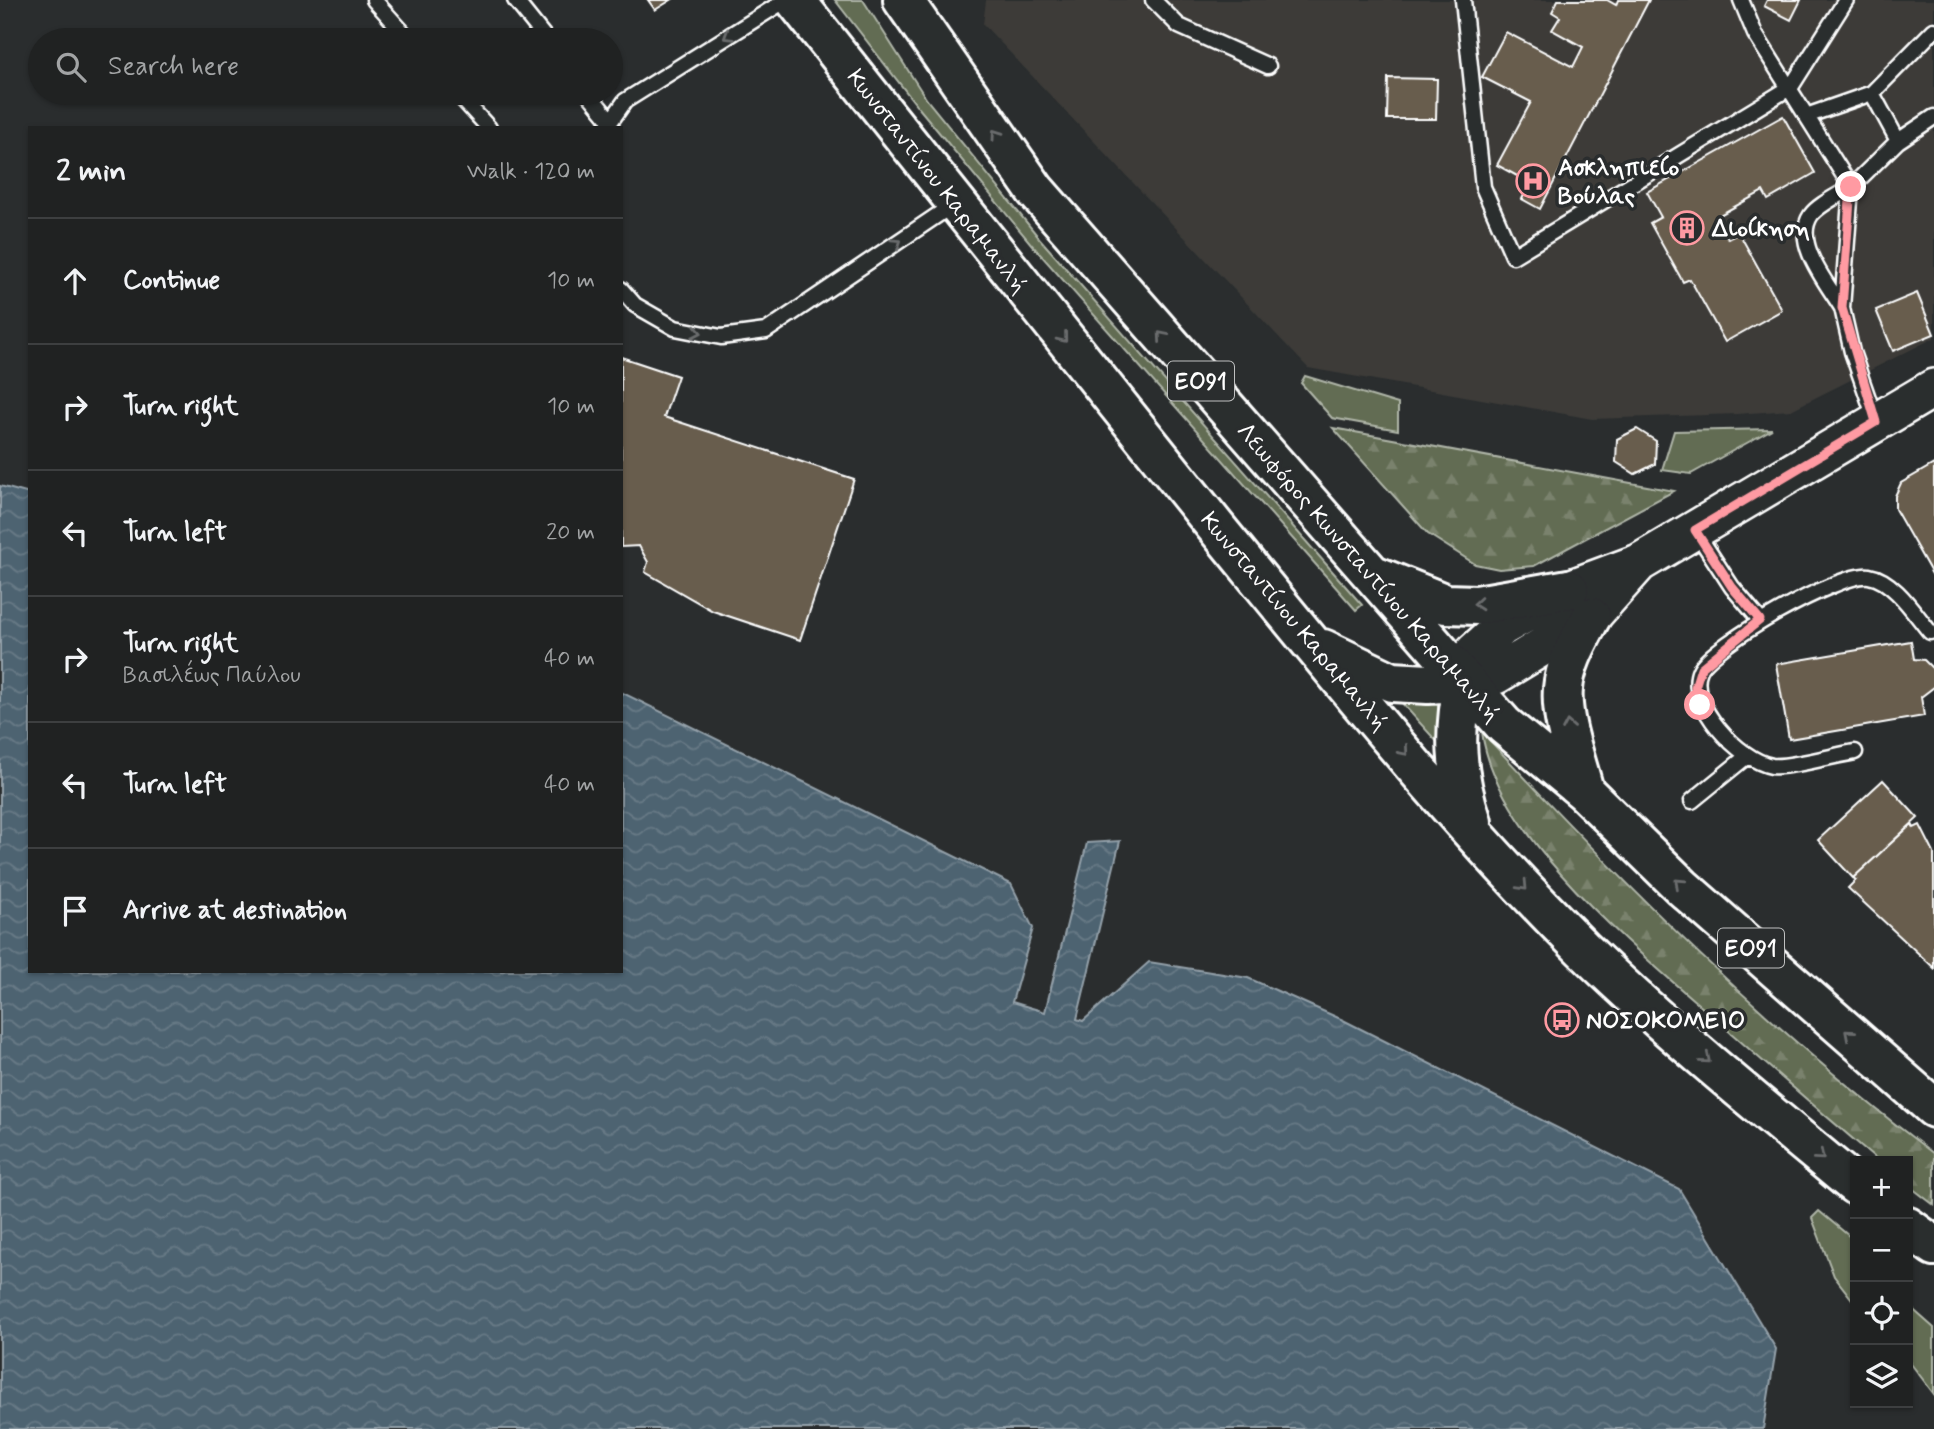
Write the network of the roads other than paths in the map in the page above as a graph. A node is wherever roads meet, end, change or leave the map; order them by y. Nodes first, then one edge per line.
1 (374, 0) edge
2 (515, 0) edge
3 (786, 0) edge
4 (795, 0) edge
5 (903, 0) edge
6 (1153, 0) edge
7 (1463, 0) edge
8 (1741, 0) edge
9 (1846, 0) edge
10 (399, 28) edge
11 (537, 28) edge
12 (1934, 30) edge
13 (1268, 66) dead end
14 (1791, 88) junction
15 (1872, 93) junction
16 (623, 104) edge
17 (468, 105) edge
18 (596, 105) edge
19 (622, 105) edge
20 (1809, 115) junction
21 (1934, 117) edge
22 (609, 125) edge
23 (487, 126) edge
24 (1898, 141) junction
25 (1851, 187) junction
26 (956, 204) junction
27 (623, 291) edge
28 (1842, 308) junction
29 (1934, 388) edge
30 (1876, 422) junction
31 (1695, 530) junction
32 (1368, 572) junction
33 (1580, 603) junction
34 (1760, 620) junction
35 (1930, 632) dead end
36 (1311, 644) junction
37 (1464, 681) junction
38 (1856, 752) dead end
39 (1746, 757) junction
40 (1692, 801) dead end
41 (1595, 803) junction
42 (1477, 836) junction
43 (1934, 1108) edge
44 (1850, 1181) edge
45 (1913, 1231) edge
46 (1934, 1246) edge

1 - 10 lane
2 - 11 lane
3 -> 16 lane
4 - 26 highway, Κωνσταντίνου Καραμανλή
32 -> 5 highway, Λεωφόρος Κωνσταντίνου Καραμανλή / ΕΟ91
6 - 13 lane
7 - 14 lane
8 - 14 lane
9 - 14 lane
12 - 15 lane
14 - 20 lane
15 - 20 lane
15 - 24 lane
17 - 23 lane
18 - 22 lane
19 -> 22 lane
20 - 25 lane
21 - 24 lane
24 - 25 lane
25 - 28 lane
25 - 28 lane
27 -> 26 lane
26 -> 36 highway, Κωνσταντίνου Καραμανλή
28 - 30 lane
29 - 30 street
30 - 31 street
31 - 33 street
31 - 34 lane
33 -> 32 highway
32 - 37 highway, Λεωφόρος Κωνσταντίνου Καραμανλή / ΕΟ91
33 - 37 street
41 -> 33 highway
34 - 35 lane
34 - 39 lane
36 - 37 highway
36 -> 42 highway, Κωνσταντίνου Καραμανλή
37 - 41 highway, Λεωφόρος Κωνσταντίνου Καραμανλή / ΕΟ91
37 - 42 highway
38 - 39 lane
39 - 40 lane
43 -> 41 highway, ΕΟ91
42 -> 44 highway, Κωνσταντίνου Καραμανλή
45 - 46 highway

